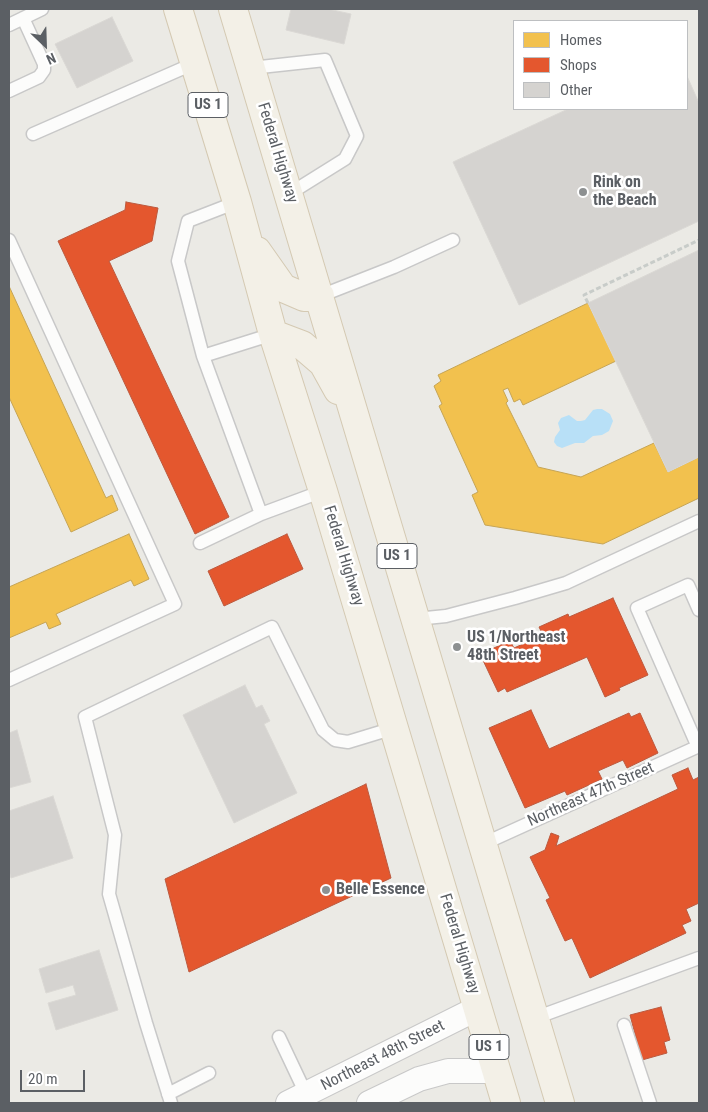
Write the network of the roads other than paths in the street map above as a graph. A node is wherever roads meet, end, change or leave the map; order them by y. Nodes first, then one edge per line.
1 (42, 9) edge
2 (178, 9) edge
3 (233, 9) edge
4 (23, 18) junction
5 (9, 25) edge
6 (195, 63) junction
7 (251, 68) junction
8 (9, 91) edge
9 (33, 134) dead end
10 (289, 194) junction
11 (237, 202) junction
12 (247, 237) junction
13 (9, 240) edge
14 (453, 240) dead end
15 (320, 296) junction
16 (274, 334) junction
17 (203, 356) junction
18 (359, 426) junction
19 (323, 491) junction
20 (260, 514) junction
21 (699, 521) edge
22 (200, 543) dead end
23 (699, 610) edge
24 (416, 619) junction
25 (9, 680) edge
26 (394, 728) junction
27 (698, 746) edge
28 (482, 844) junction
29 (699, 958) edge
30 (478, 1008) junction
31 (535, 1018) junction
32 (624, 1025) dead end
33 (279, 1037) dead end
34 (496, 1071) junction
35 (208, 1073) dead end
36 (169, 1098) edge
37 (297, 1099) edge
38 (369, 1103) edge
39 (506, 1103) edge
40 (560, 1103) edge
41 (650, 1103) edge

1 - 4 lane
2 - 6 main road, Federal Highway / US 1
3 - 7 main road, Federal Highway / US 1
4 - 5 lane
4 - 8 lane
6 - 9 lane
6 - 11 main road, Federal Highway / US 1
7 - 10 main road, Federal Highway / US 1
7 - 10 lane
10 - 15 main road, Federal Highway / US 1
11 - 12 main road, Federal Highway / US 1
11 - 17 lane
12 - 15 main road
12 - 16 main road, Federal Highway / US 1
13 - 25 lane
14 - 15 lane
15 - 18 main road, Federal Highway / US 1
16 - 17 lane
16 - 18 main road
16 - 19 main road, Federal Highway / US 1
17 - 20 lane
18 - 24 main road, Federal Highway / US 1
19 - 20 lane
19 - 26 main road, Federal Highway / US 1
20 - 22 lane
21 - 24 lane
23 - 27 lane
24 - 28 main road, Federal Highway / US 1
26 - 30 main road, Federal Highway / US 1
26 - 36 lane
27 - 28 lane, Northeast 47th Street
28 - 31 main road, Federal Highway / US 1
29 - 31 lane
30 - 34 main road, Federal Highway / US 1
30 - 37 street, Northeast 48th Street
31 - 40 main road, Federal Highway / US 1
32 - 41 lane
33 - 37 lane
34 - 38 street
34 - 39 main road, Federal Highway / US 1
35 - 36 lane

